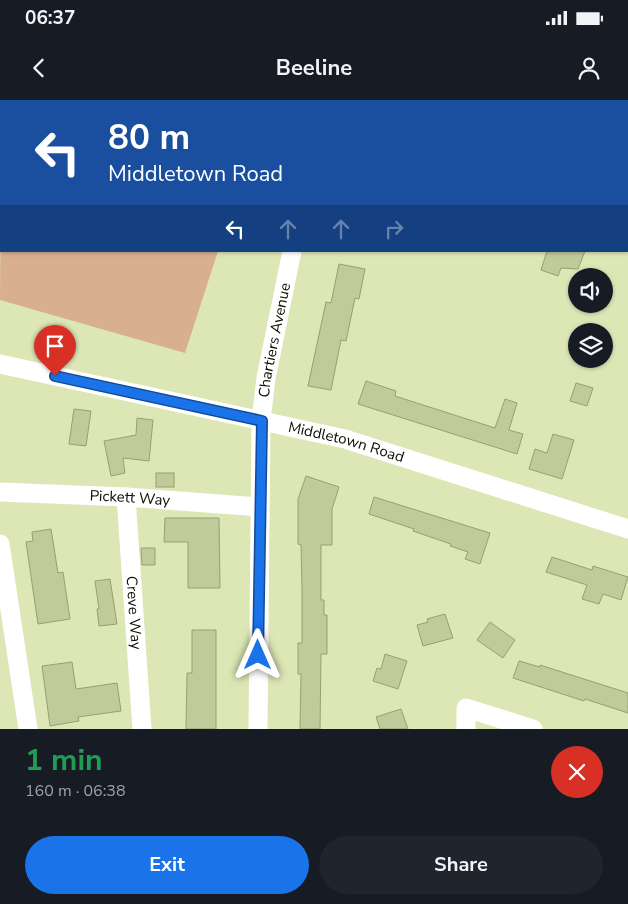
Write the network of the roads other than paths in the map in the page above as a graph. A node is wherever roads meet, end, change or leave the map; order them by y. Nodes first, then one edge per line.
1 (292, 252) edge
2 (0, 364) edge
3 (262, 421) junction
4 (0, 492) edge
5 (126, 497) junction
6 (260, 507) junction
7 (628, 529) edge
8 (0, 544) edge
9 (28, 729) edge
10 (142, 729) edge
11 (258, 729) edge
12 (466, 729) edge
13 (533, 729) edge

1 - 3 street, Chartiers Avenue
2 - 3 street, Middletown Road
3 - 6 street, Chartiers Avenue
3 - 7 street, Middletown Road
4 - 5 street, Pickett Way
5 - 6 street, Pickett Way
5 - 10 street, Creve Way
6 - 11 street, Chartiers Avenue
8 - 9 street
12 - 13 street

